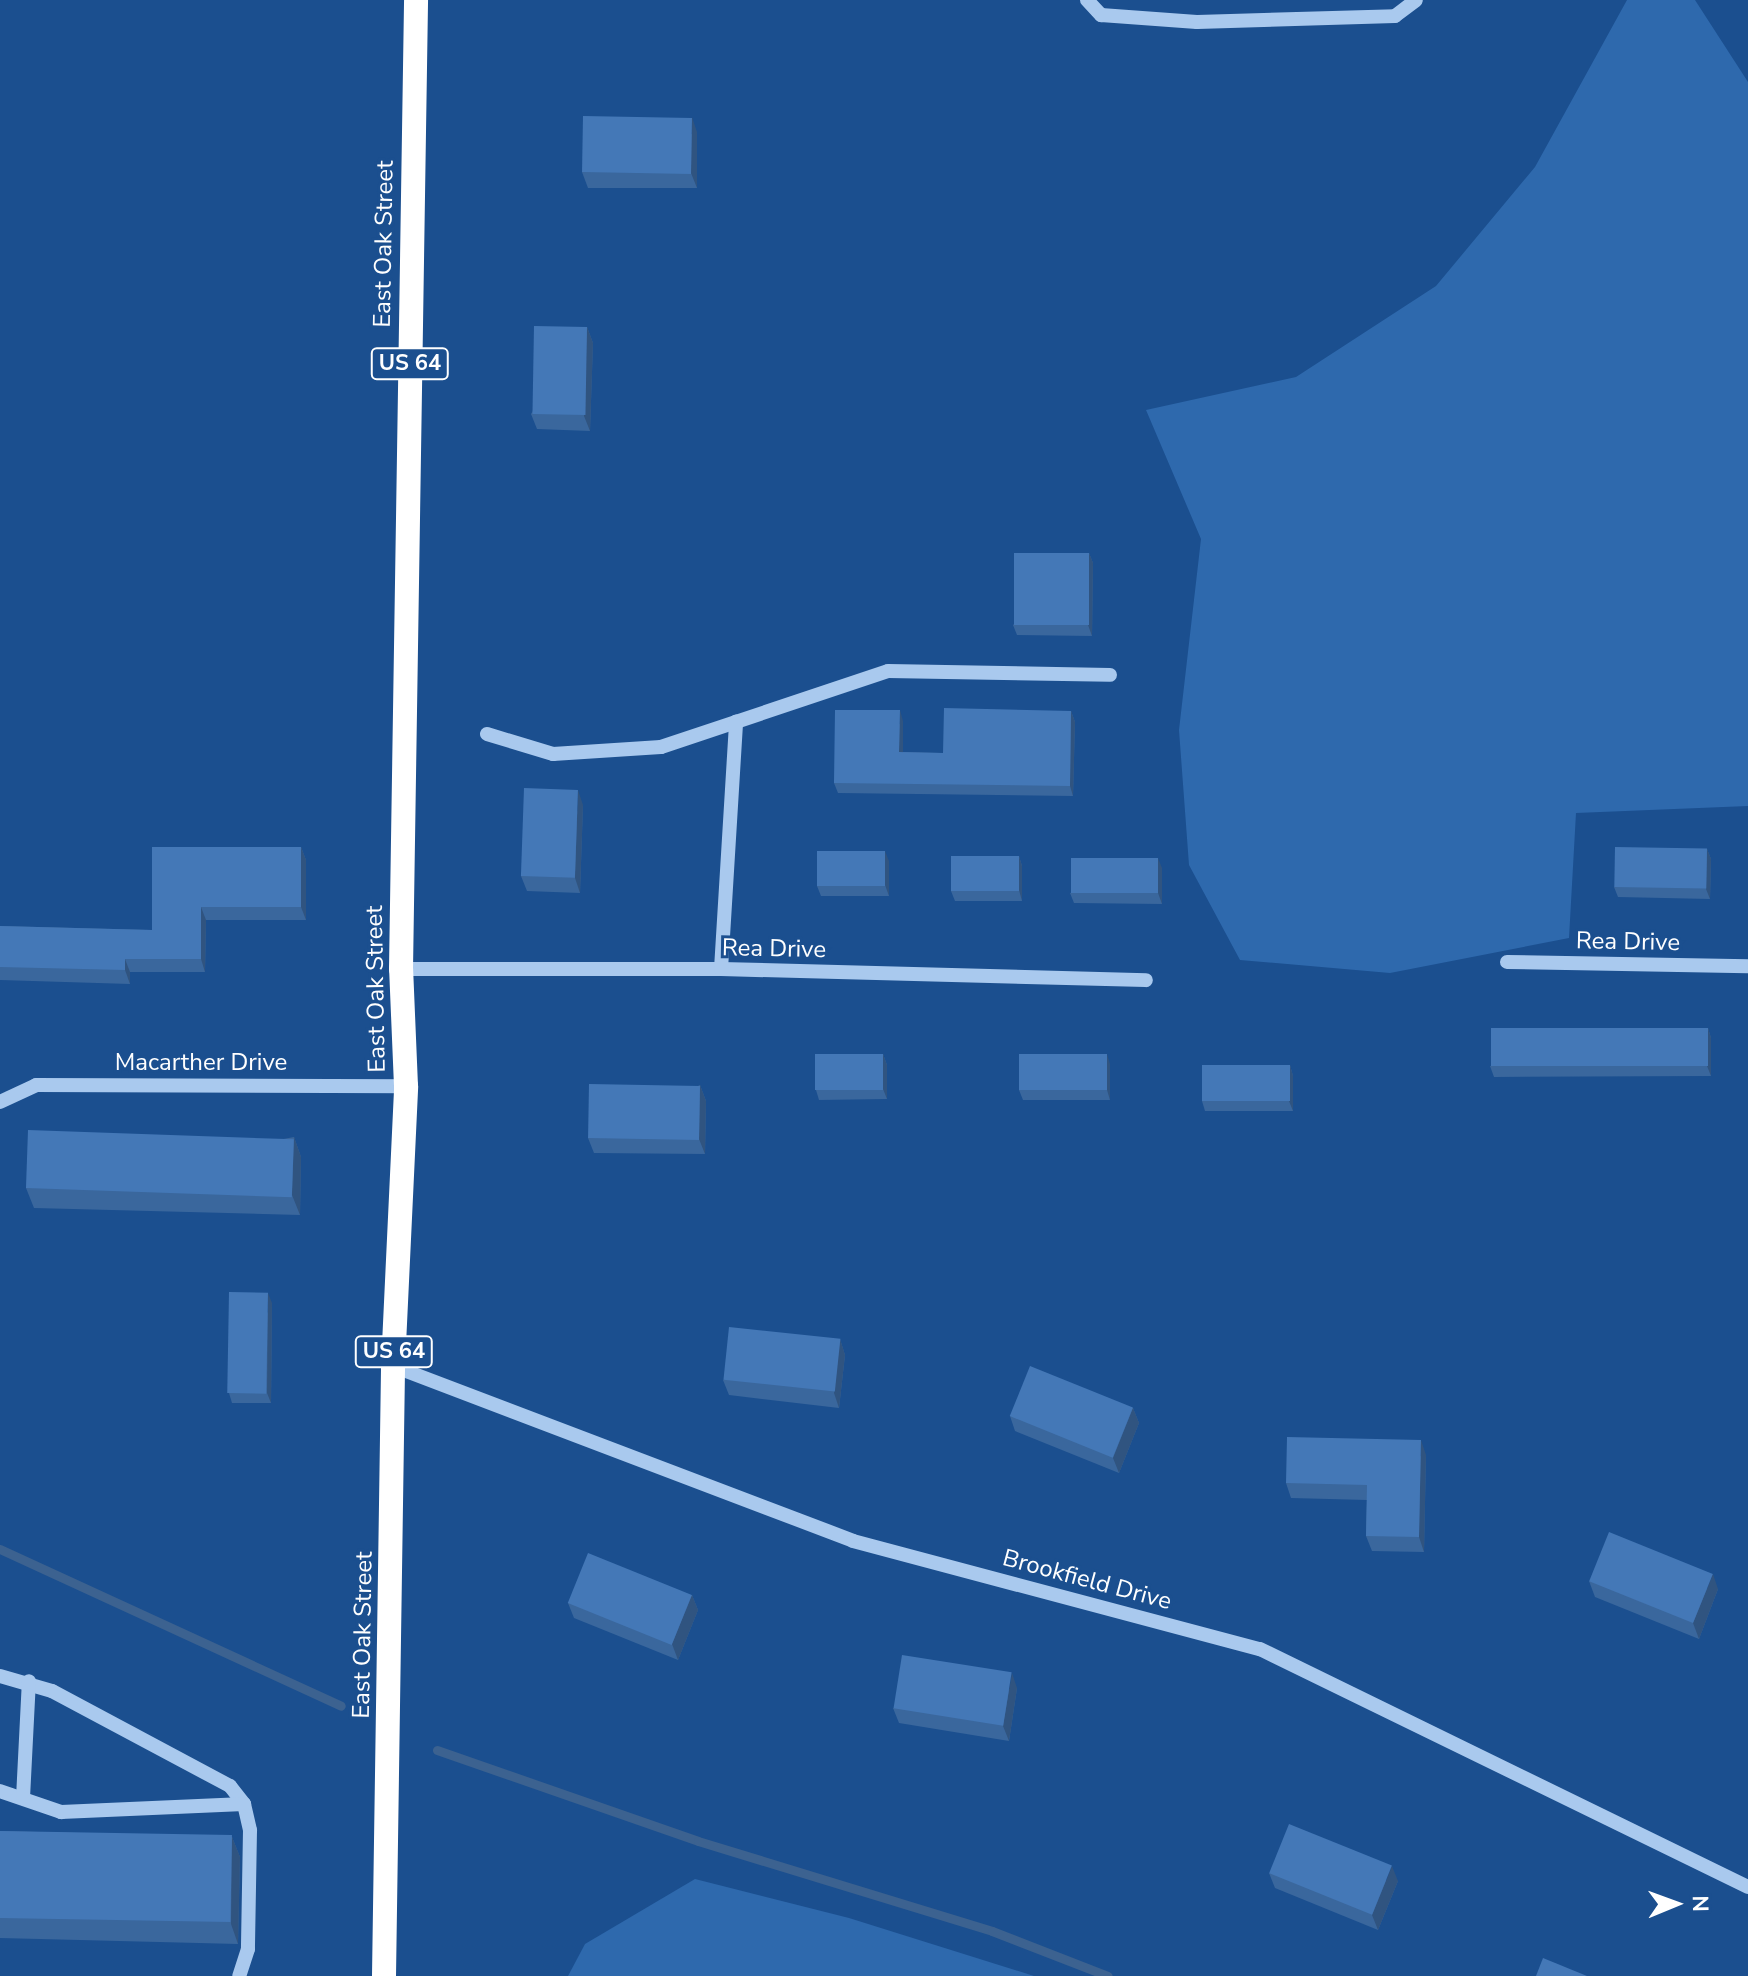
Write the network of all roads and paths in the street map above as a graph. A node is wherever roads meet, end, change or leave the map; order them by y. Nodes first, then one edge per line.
1 (416, 0) edge
2 (1087, 0) edge
3 (1416, 0) edge
4 (1110, 675) dead end
5 (736, 721) junction
6 (487, 734) dead end
7 (1507, 962) dead end
8 (1748, 966) edge
9 (401, 969) junction
10 (721, 969) junction
11 (1146, 980) dead end
12 (406, 1086) junction
13 (0, 1102) edge
14 (393, 1366) junction
15 (0, 1676) edge
16 (29, 1681) junction
17 (0, 1791) edge
18 (23, 1798) junction
19 (244, 1804) junction
20 (1748, 1887) edge
21 (239, 1976) edge
22 (384, 1976) edge

1 - 9 highway, East Oak Street / US 64
2 - 3 street
4 - 5 street
5 - 6 street
5 - 10 street
7 - 8 street, Rea Drive
9 - 10 street, Rea Drive
9 - 12 highway, East Oak Street / US 64
10 - 11 street, Rea Drive
12 - 13 street, Macarther Drive
12 - 14 highway, East Oak Street / US 64
14 - 20 street, Brookfield Drive
14 - 22 highway, East Oak Street / US 64
15 - 16 street
16 - 18 street
16 - 19 street
17 - 18 street
18 - 19 street
19 - 21 street

